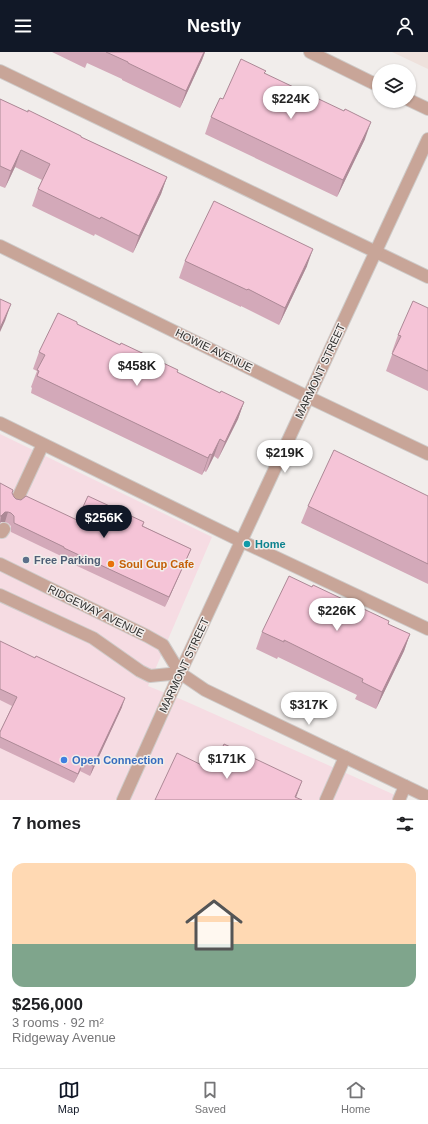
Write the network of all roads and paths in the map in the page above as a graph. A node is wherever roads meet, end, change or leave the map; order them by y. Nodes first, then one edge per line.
1 (310, 52) edge
2 (0, 71) edge
3 (372, 83) edge
4 (416, 103) edge
5 (428, 109) edge
6 (428, 139) edge
7 (0, 246) edge
8 (376, 252) junction
9 (428, 277) edge
10 (308, 397) junction
11 (0, 423) edge
12 (43, 444) junction
13 (428, 454) edge
14 (16, 502) edge
15 (241, 541) junction
16 (0, 564) edge
17 (0, 595) edge
18 (428, 629) edge
19 (180, 673) junction
20 (345, 757) junction
21 (405, 786) junction
22 (428, 797) edge
23 (123, 800) edge
24 (326, 800) edge
25 (399, 800) edge

1 - 3 street
2 - 8 street
4 - 5 street
6 - 8 street, MARMONT STREET
7 - 10 street, HOWIE AVENUE
8 - 9 street
8 - 10 street, MARMONT STREET
10 - 13 street, HOWIE AVENUE
10 - 15 street, MARMONT STREET
11 - 12 street
12 - 14 street
12 - 15 street
15 - 18 street
15 - 19 street, MARMONT STREET
16 - 19 street, RIDGEWAY AVENUE
17 - 19 street
19 - 20 street, RIDGEWAY AVENUE
19 - 23 street, MARMONT STREET
20 - 21 street, RIDGEWAY AVENUE
20 - 24 street
21 - 22 street, RIDGEWAY AVENUE
21 - 25 street

